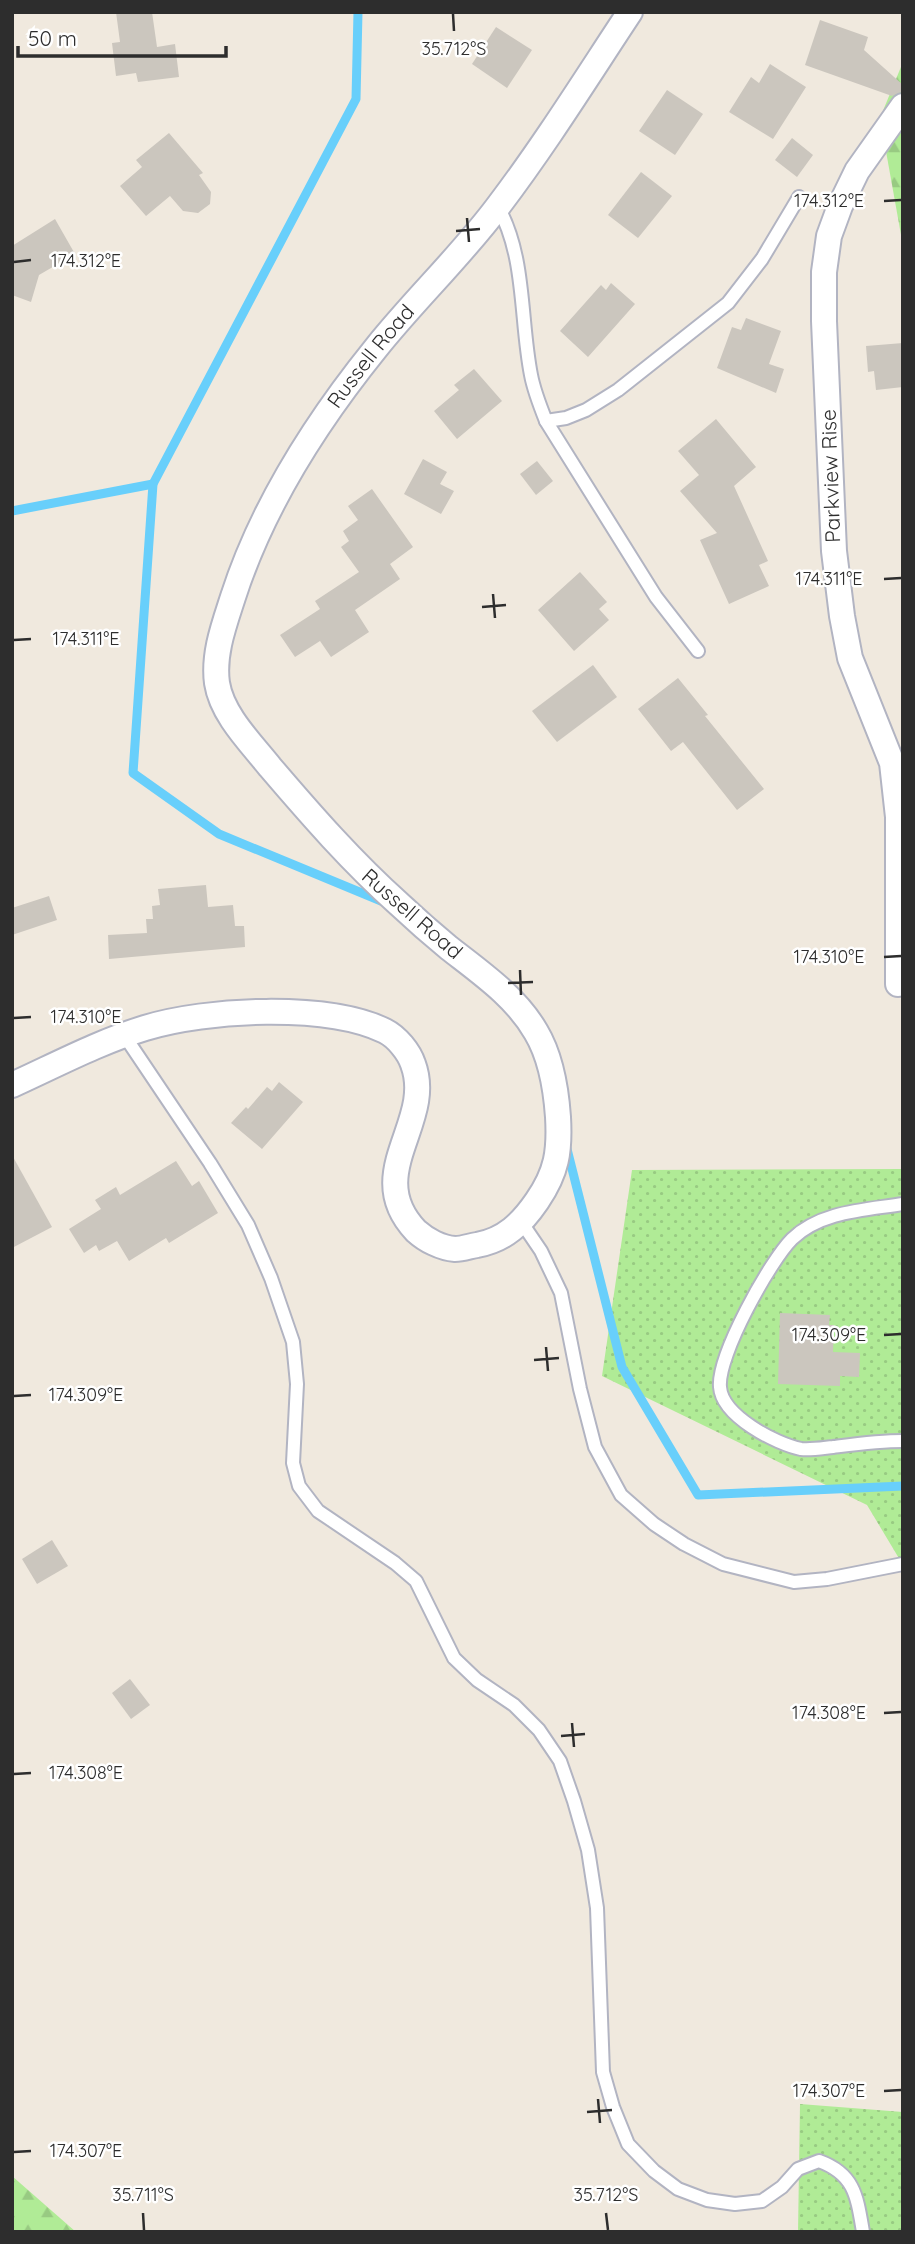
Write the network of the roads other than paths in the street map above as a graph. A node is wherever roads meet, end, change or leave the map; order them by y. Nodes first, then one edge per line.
1 (630, 12) edge
2 (903, 106) edge
3 (799, 197) dead end
4 (498, 207) junction
5 (546, 421) junction
6 (698, 651) dead end
7 (898, 984) dead end
8 (124, 1035) junction
9 (12, 1085) edge
10 (903, 1204) edge
11 (522, 1223) junction
12 (903, 1441) edge
13 (903, 1564) edge
14 (863, 2232) edge

1 - 4 street, Russell Road
2 - 7 street, Parkview Rise
3 - 5 lane
4 - 5 lane
4 - 11 street, Russell Road
5 - 6 lane
8 - 9 street, Russell Road
8 - 11 street, Russell Road
8 - 14 lane
10 - 12 lane
11 - 13 lane

